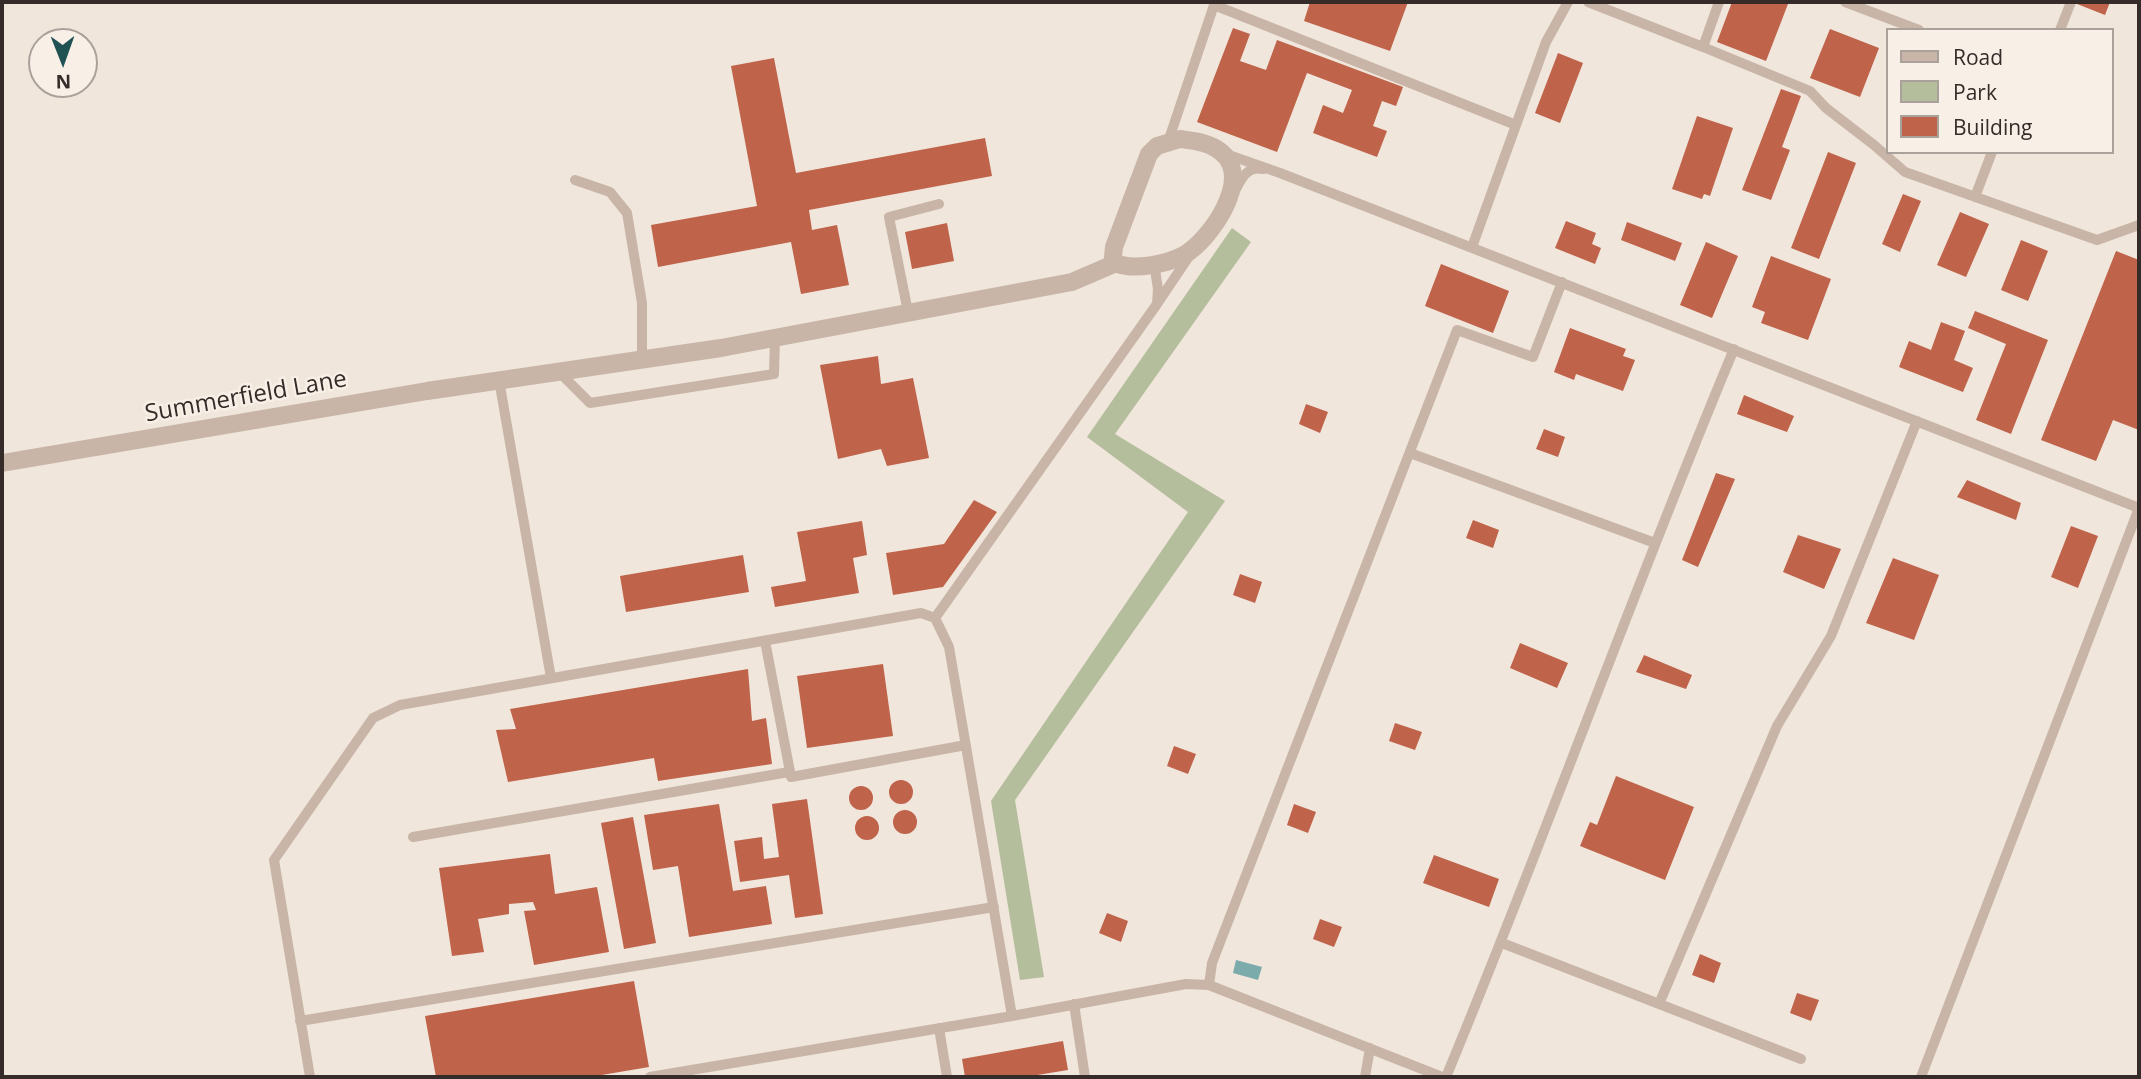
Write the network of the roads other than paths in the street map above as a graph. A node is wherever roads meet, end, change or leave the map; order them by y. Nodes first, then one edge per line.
1 (1568, 2) edge
2 (1588, 2) edge
3 (1719, 2) edge
4 (1845, 2) edge
5 (2071, 2) edge
6 (1215, 4) edge
7 (1914, 28) edge
8 (2061, 28) edge
9 (1703, 47) junction
10 (1516, 125) junction
11 (1168, 142) junction
12 (1223, 152) junction
13 (1991, 154) edge
14 (1280, 173) junction
15 (575, 180) dead end
16 (1975, 197) junction
17 (939, 204) dead end
18 (1226, 206) junction
19 (2139, 225) edge
20 (1196, 246) junction
21 (1472, 247) junction
22 (1116, 263) junction
23 (1154, 263) junction
24 (1562, 282) junction
25 (1157, 304) junction
26 (908, 312) junction
27 (775, 337) junction
28 (1734, 349) junction
29 (642, 359) junction
30 (559, 372) junction
31 (499, 380) junction
32 (1917, 421) junction
33 (1410, 453) junction
34 (2, 463) edge
35 (2135, 529) edge
36 (1655, 543) junction
37 (935, 618) junction
38 (765, 641) junction
39 (551, 678) junction
40 (966, 745) junction
41 (789, 772) junction
42 (412, 837) dead end
43 (994, 907) junction
44 (1502, 943) junction
45 (1209, 985) junction
46 (1074, 1004) junction
47 (1659, 1004) junction
48 (1012, 1016) junction
49 (300, 1021) junction
50 (939, 1028) junction
51 (1370, 1048) junction
52 (1801, 1059) dead end
53 (310, 1077) edge
54 (650, 1077) edge
55 (947, 1077) edge
56 (1086, 1077) edge
57 (1365, 1077) edge
58 (1444, 1077) edge
59 (1921, 1077) edge

1 - 10 lane
2 - 9 lane
3 - 9 lane
4 - 7 lane
5 - 8 lane
6 - 10 lane
6 - 11 lane
9 - 16 lane
10 - 21 lane
11 - 12 street
11 - 22 street
12 - 14 lane
12 - 18 street
13 - 16 lane
14 - 18 lane
14 - 21 lane
15 - 29 lane
16 - 19 lane
17 - 26 lane
18 - 20 street
20 - 23 street
20 - 25 lane
21 - 24 lane
22 - 23 street
22 - 26 street, Summerfield Lane
23 - 25 lane
24 - 28 lane
24 - 33 lane
25 - 37 lane
26 - 27 street, Summerfield Lane
27 - 29 street, Summerfield Lane
27 - 30 lane
28 - 32 lane
28 - 36 lane
29 - 30 street, Summerfield Lane
30 - 31 street, Summerfield Lane
31 - 34 street, Summerfield Lane
31 - 39 lane
32 - 35 lane
32 - 47 lane
33 - 36 lane
33 - 45 lane
35 - 59 lane
36 - 44 lane
37 - 38 lane
37 - 40 lane
38 - 39 lane
38 - 41 lane
39 - 49 lane
40 - 41 lane
40 - 43 lane
41 - 42 lane
43 - 48 lane
43 - 49 lane
44 - 47 lane
44 - 58 lane
45 - 46 lane
45 - 51 lane
46 - 48 lane
46 - 56 lane
47 - 52 lane
48 - 50 lane
49 - 53 lane
50 - 54 lane
50 - 55 lane
51 - 57 lane
51 - 58 lane

